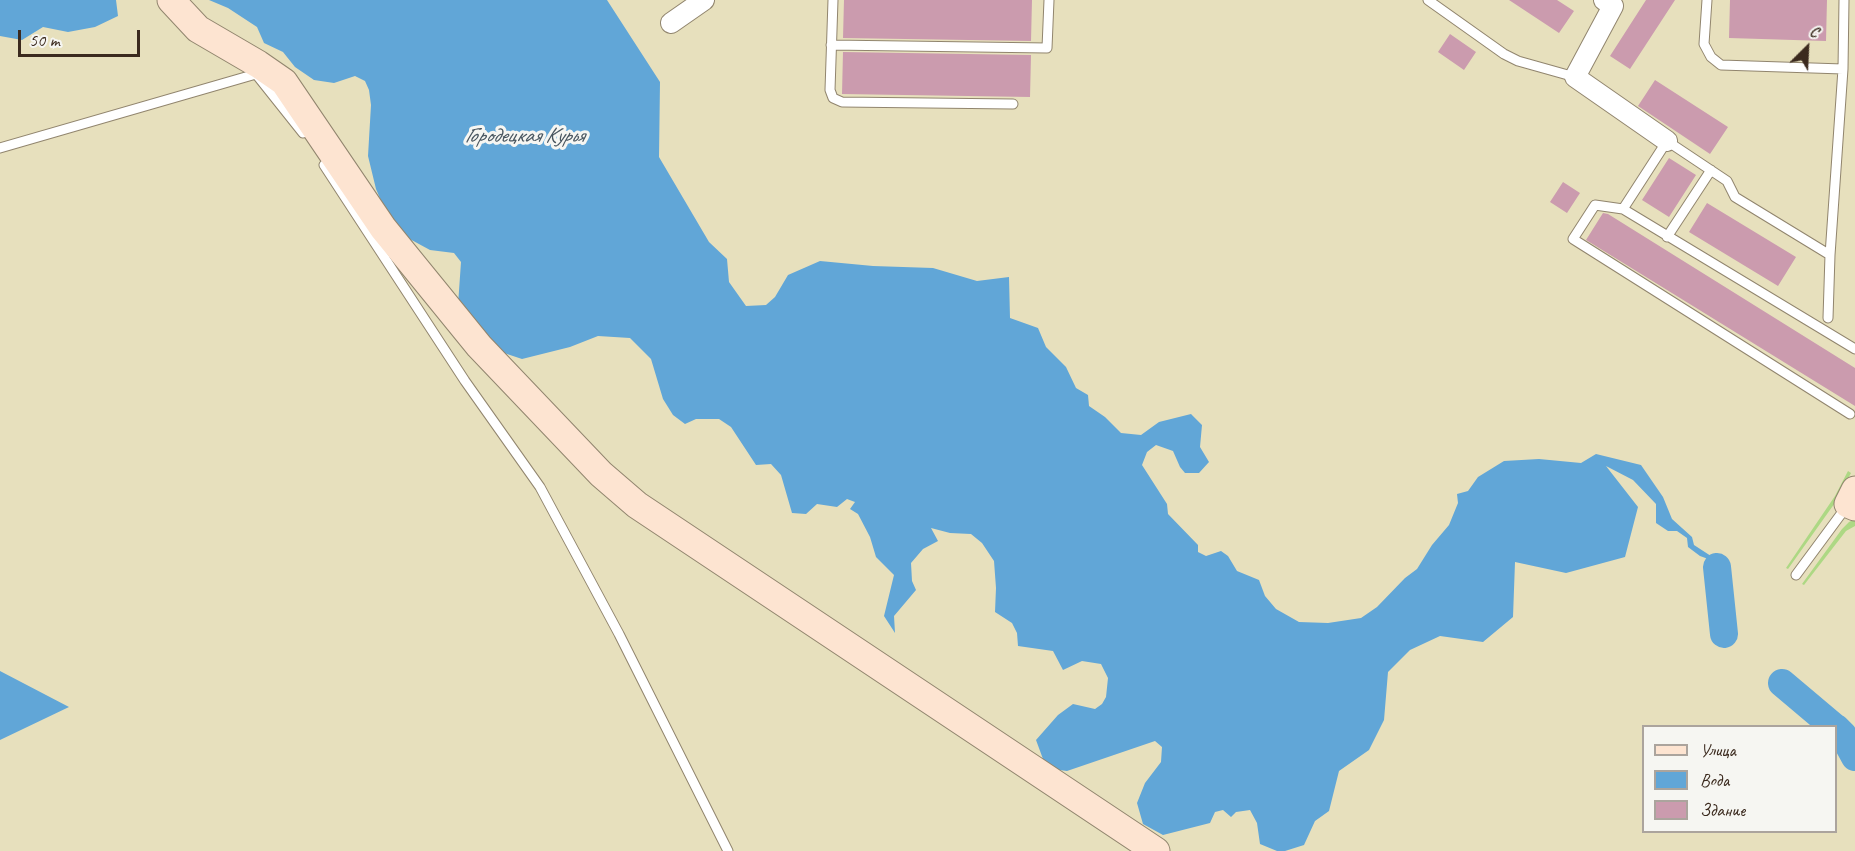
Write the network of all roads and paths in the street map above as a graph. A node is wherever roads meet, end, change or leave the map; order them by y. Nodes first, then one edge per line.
1 (171, 0) edge
2 (704, 0) edge
3 (833, 0) edge
4 (1049, 0) edge
5 (1428, 0) edge
6 (1707, 0) edge
7 (1844, 0) edge
8 (1611, 2) edge
9 (671, 23) dead end
10 (831, 45) junction
11 (1843, 69) junction
12 (1575, 77) junction
13 (1013, 104) dead end
14 (307, 140) dead end
15 (1667, 141) junction
16 (0, 148) edge
17 (320, 159) dead end
18 (1711, 170) junction
19 (1623, 209) junction
20 (1667, 237) junction
21 (1830, 255) junction
22 (1828, 318) dead end
23 (1855, 350) edge
24 (1850, 414) dead end
25 (1853, 500) edge
26 (1796, 575) dead end
27 (728, 851) edge
28 (1156, 851) edge

1 - 28 main road
2 - 9 street
3 - 10 lane
4 - 10 lane
5 - 12 lane
6 - 11 lane
7 - 11 lane
8 - 12 street
10 - 13 lane
11 - 21 lane
12 - 15 street
14 - 16 lane
15 - 18 lane
15 - 19 lane
17 - 27 lane
18 - 20 lane
18 - 21 lane
19 - 20 lane
19 - 24 lane
20 - 23 lane
21 - 22 lane
25 - 26 lane

